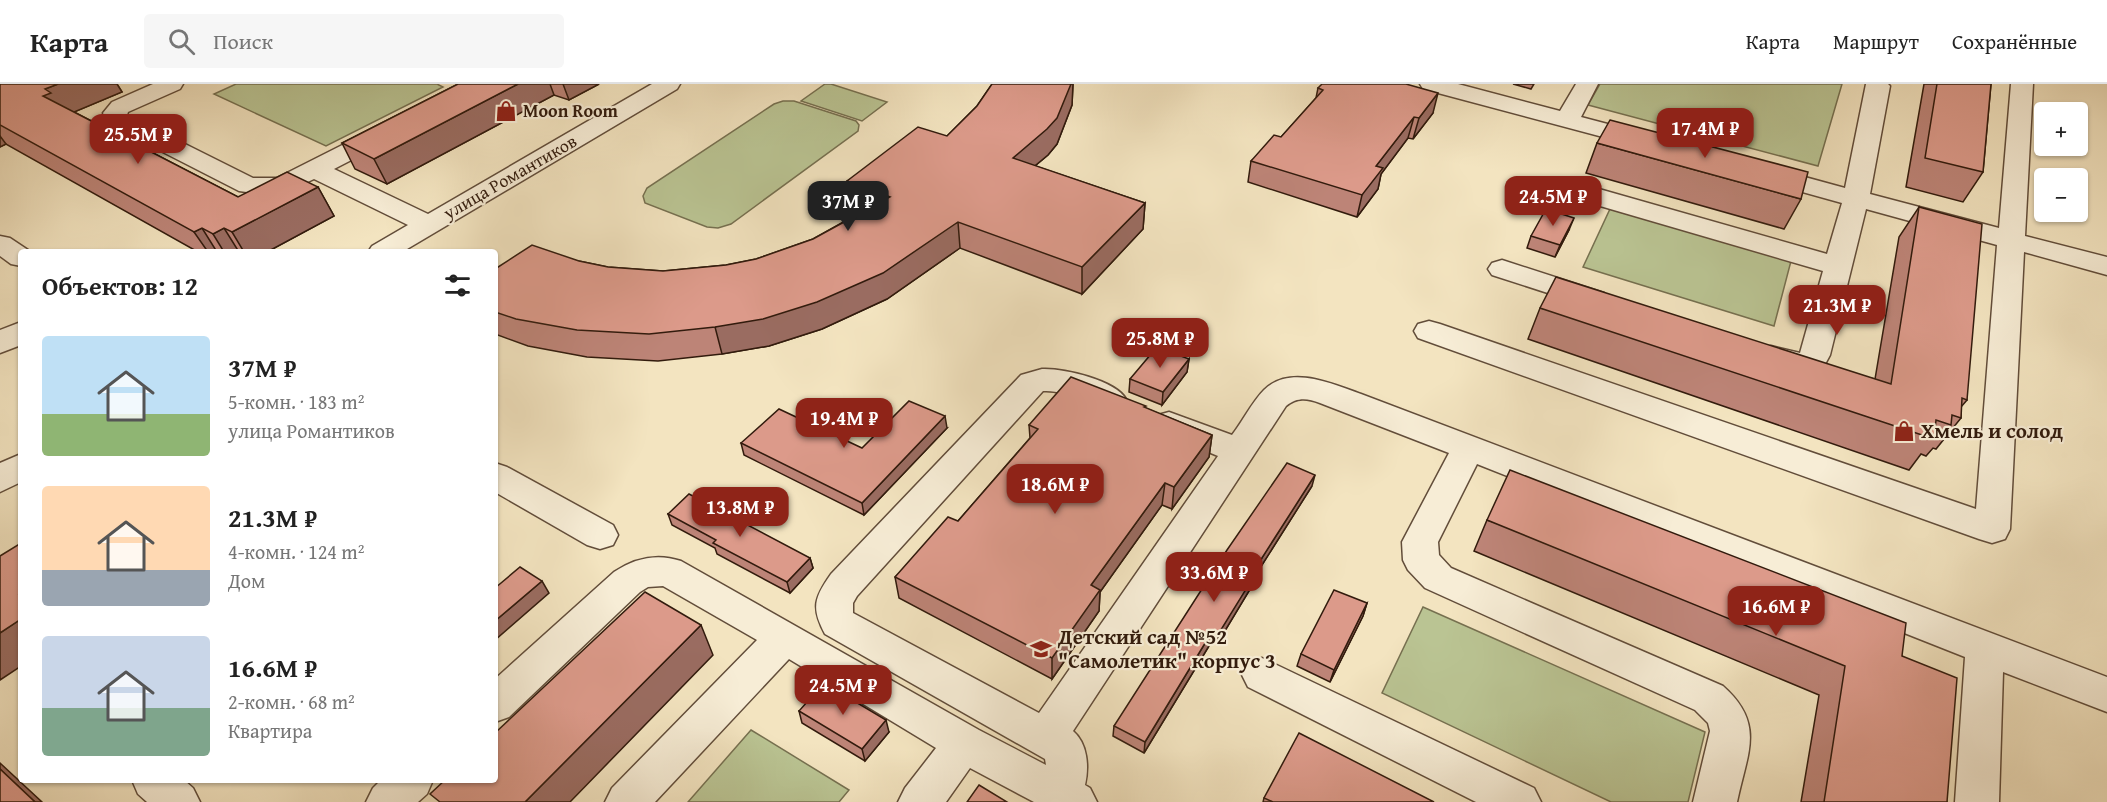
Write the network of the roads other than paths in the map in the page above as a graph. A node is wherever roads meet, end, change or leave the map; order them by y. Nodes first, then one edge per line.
1 (172, 84) edge
2 (669, 84) edge
3 (1587, 84) edge
4 (1877, 84) edge
5 (2022, 84) edge
6 (1437, 85) edge
7 (1567, 120) junction
8 (406, 123) edge
9 (1671, 148) edge
10 (1740, 167) edge
11 (315, 169) junction
12 (1592, 195) dead end
13 (1856, 198) junction
14 (429, 225) junction
15 (2012, 241) junction
16 (0, 244) edge
17 (387, 249) edge
18 (18, 256) edge
19 (1837, 266) junction
20 (2107, 266) edge
21 (1502, 269) dead end
22 (1624, 308) edge
23 (1429, 331) dead end
24 (18, 334) edge
25 (0, 343) edge
26 (1745, 348) edge
27 (1468, 448) junction
28 (1239, 451) junction
29 (18, 468) edge
30 (498, 478) edge
31 (0, 479) edge
32 (600, 536) dead end
33 (785, 637) junction
34 (1985, 648) junction
35 (1262, 675) dead end
36 (2107, 695) edge
37 (498, 701) edge
38 (1046, 737) junction
39 (964, 743) junction
40 (156, 783) edge
41 (409, 783) edge
42 (1068, 798) edge
43 (178, 802) edge
44 (388, 802) edge
45 (627, 802) edge
46 (920, 802) edge
47 (1519, 802) edge
48 (1715, 802) edge
49 (1977, 802) edge

1 - 11 street
2 - 14 street, улица Романтиков
3 - 7 street
4 - 13 street
5 - 15 street
6 - 7 street
7 - 9 street
8 - 11 street
10 - 13 street
11 - 14 street
12 - 19 street
13 - 15 street
13 - 19 street
14 - 17 street, улица Романтиков
15 - 20 street
15 - 23 street
16 - 18 street
19 - 26 street
21 - 22 street
24 - 25 street
27 - 28 street
27 - 34 street
27 - 48 street
28 - 38 street
28 - 38 street
29 - 31 street
30 - 32 street
33 - 37 street
33 - 39 street
33 - 45 street
34 - 36 street
34 - 49 street
35 - 47 street
38 - 42 street
39 - 42 street
39 - 46 street
40 - 43 street
41 - 44 street

